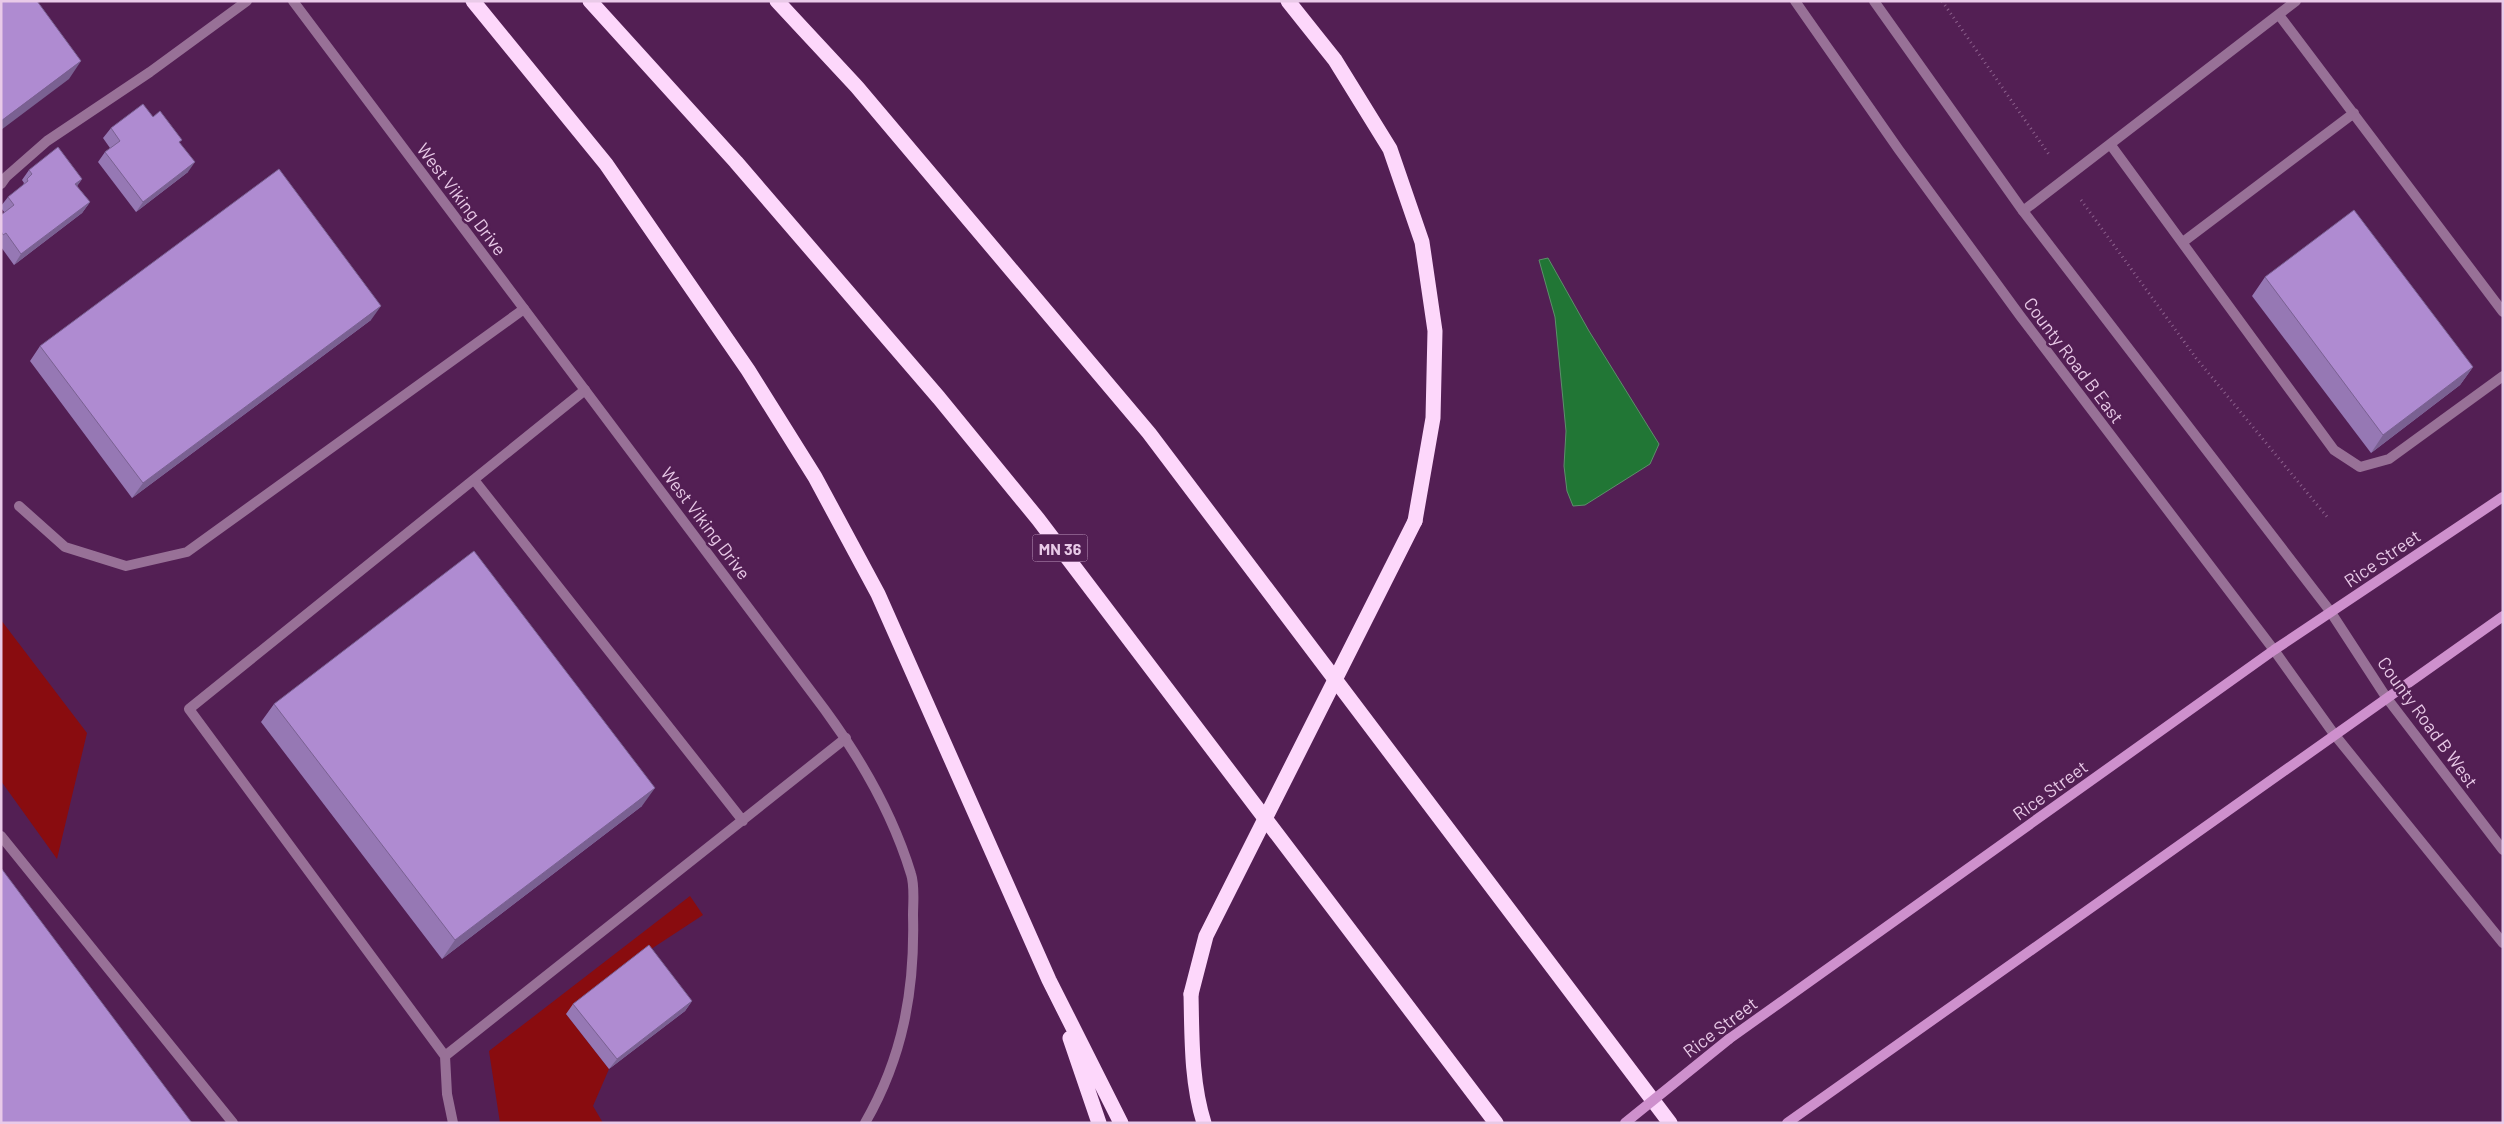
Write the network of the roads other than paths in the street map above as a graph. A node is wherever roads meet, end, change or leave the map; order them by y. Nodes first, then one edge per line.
1 (247, 1) edge
2 (293, 1) edge
3 (472, 1) edge
4 (590, 1) edge
5 (777, 1) edge
6 (1288, 1) edge
7 (1795, 1) edge
8 (1874, 1) edge
9 (2296, 1) edge
10 (2280, 14) junction
11 (2354, 113) junction
12 (2110, 144) junction
13 (1, 184) edge
14 (2023, 211) junction
15 (2183, 242) junction
16 (524, 309) junction
17 (2503, 312) edge
18 (2503, 376) edge
19 (586, 390) junction
20 (475, 481) junction
21 (2503, 497) edge
22 (19, 506) dead end
23 (2330, 612) junction
24 (2503, 616) edge
25 (2274, 650) junction
26 (2386, 697) junction
27 (2334, 734) junction
28 (846, 738) junction
29 (742, 821) junction
30 (1, 836) edge
31 (2503, 850) edge
32 (2503, 943) edge
33 (1050, 980) junction
34 (445, 1056) junction
35 (1788, 1122) edge
36 (233, 1123) edge
37 (453, 1123) edge
38 (865, 1123) edge
39 (1099, 1123) edge
40 (1121, 1123) edge
41 (1204, 1123) edge
42 (1496, 1123) edge
43 (1625, 1123) edge
44 (1670, 1123) edge

1 - 13 street
2 - 16 street, West Viking Drive
3 - 33 highway
4 - 42 highway, MN 36
5 - 44 highway
6 - 41 highway, bridge
7 - 25 street, County Road B East
8 - 14 street
9 - 10 street
10 - 11 street
10 - 12 street
11 - 15 street
11 - 17 street
12 - 14 street
12 - 15 street
14 - 23 street
15 - 18 street
16 - 19 street, West Viking Drive
16 - 22 street
19 - 20 street
19 - 28 street, West Viking Drive
20 - 29 street
20 - 34 street
21 - 23 main road, Rice Street
23 - 25 main road, Rice Street
23 - 26 street, County Road B West
24 - 26 main road
25 - 27 street, County Road B East
25 - 43 main road, Rice Street, bridge
26 - 27 main road
26 - 31 street, County Road B West
27 - 32 street
27 - 35 main road
28 - 29 street
28 - 38 street, West Viking Drive
29 - 34 street
30 - 36 street
33 - 39 highway
33 - 40 highway
34 - 37 street

